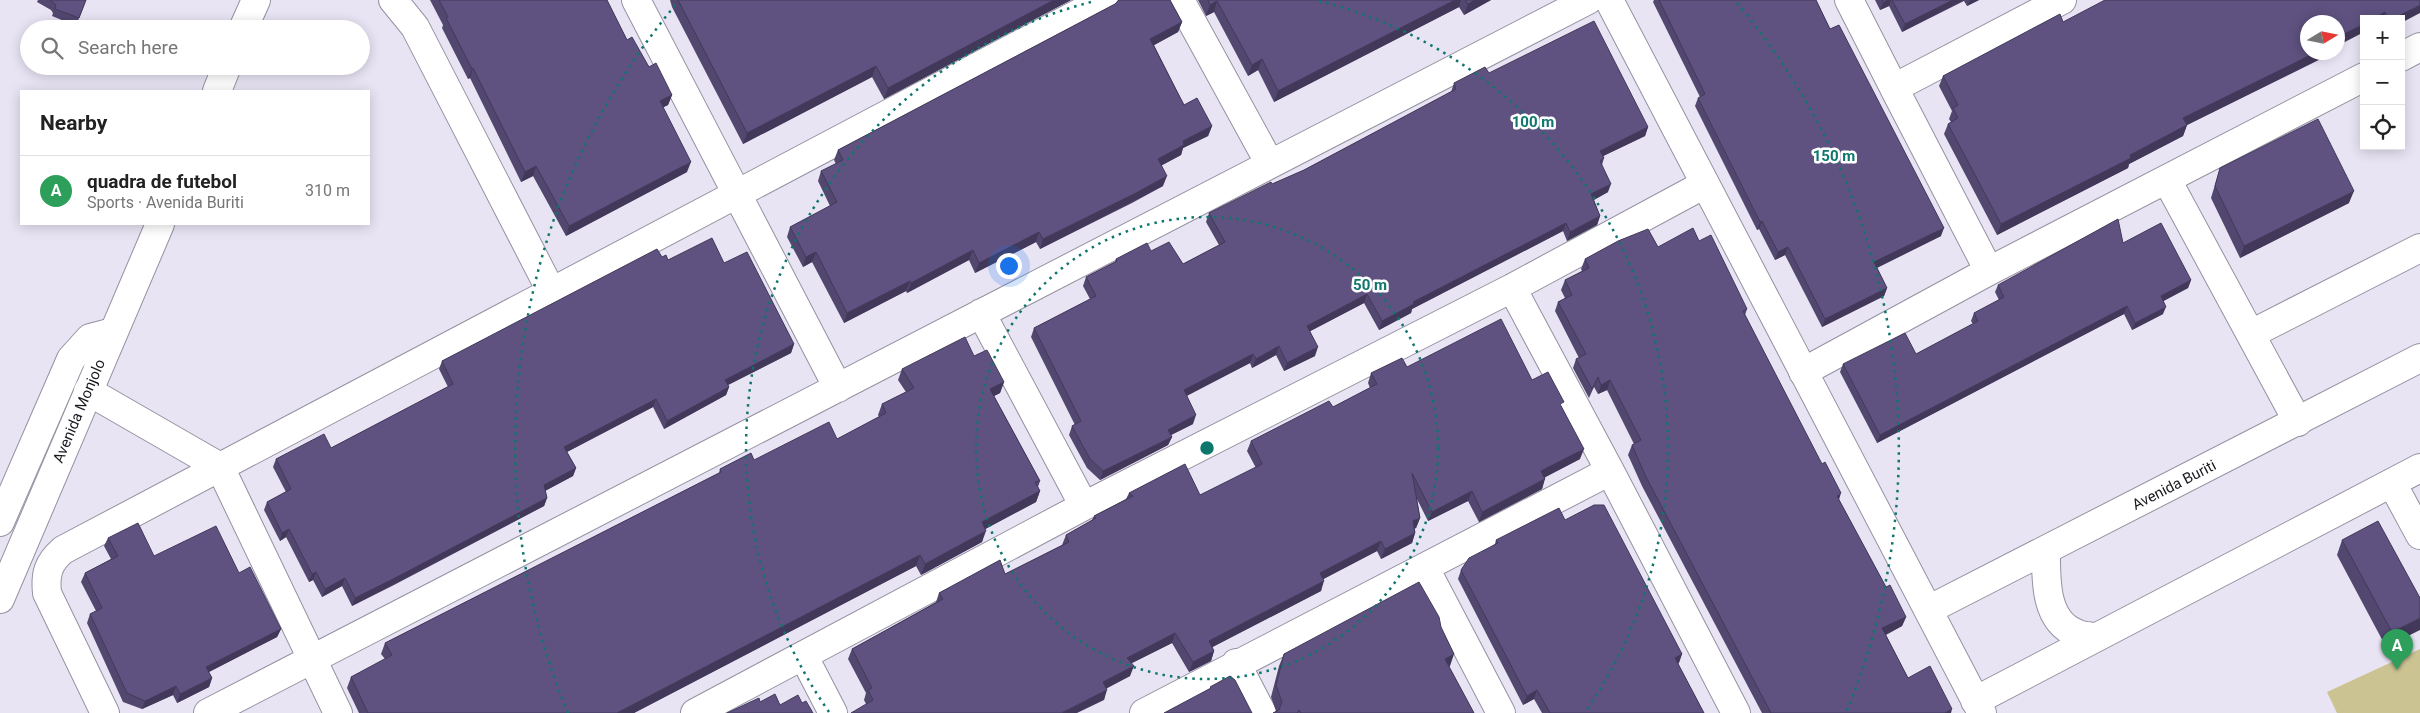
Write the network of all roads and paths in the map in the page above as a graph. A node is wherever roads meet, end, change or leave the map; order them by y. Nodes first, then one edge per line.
1 (256, 0) edge
2 (393, 0) edge
3 (1104, 0) edge
4 (1180, 0) edge
5 (1588, 0) edge
6 (1609, 0) edge
7 (1849, 0) edge
8 (2062, 0) edge
9 (641, 2) edge
10 (247, 20) edge
11 (2420, 48) edge
12 (2405, 55) edge
13 (223, 75) edge
14 (2360, 79) edge
15 (1894, 88) junction
16 (216, 90) edge
17 (1270, 164) junction
18 (2167, 180) junction
19 (1705, 184) junction
20 (738, 193) junction
21 (160, 225) edge
22 (2420, 248) edge
23 (1989, 271) junction
24 (1512, 288) junction
25 (551, 291) junction
26 (982, 314) junction
27 (113, 332) junction
28 (2251, 334) junction
29 (2420, 358) edge
30 (1803, 372) junction
31 (838, 388) junction
32 (88, 391) junction
33 (2298, 422) junction
34 (220, 467) junction
35 (2420, 468) edge
36 (1610, 471) junction
37 (2392, 483) junction
38 (1084, 506) junction
39 (0, 522) edge
40 (2420, 535) edge
41 (2046, 550) junction
42 (1424, 568) junction
43 (0, 599) edge
44 (1928, 610) junction
45 (2095, 637) junction
46 (804, 657) junction
47 (312, 659) junction
48 (1236, 663) junction
49 (1978, 707) edge
50 (105, 713) edge
51 (208, 713) edge
52 (338, 713) edge
53 (694, 713) edge
54 (833, 713) edge
55 (1144, 713) edge
56 (1262, 713) edge
57 (1501, 713) edge
58 (1736, 713) edge

1 - 10 street
2 - 25 street
3 - 20 street
4 - 17 street
5 - 17 street
6 - 19 street
7 - 15 street
8 - 15 street
9 - 20 street
11 - 12 street
13 - 16 street
14 - 18 street
15 - 23 street
17 - 26 street
18 - 23 street
18 - 28 street
19 - 24 street
19 - 30 street
20 - 25 street
20 - 31 street
21 - 27 street, Avenida Monjolo
22 - 28 street
23 - 30 street
24 - 36 street
24 - 38 street
25 - 34 street
26 - 31 street
26 - 38 street
27 - 32 street, Avenida Monjolo
27 - 39 street
28 - 33 street
29 - 33 street, Avenida Buriti
30 - 44 street
31 - 47 street
32 - 34 street
32 - 43 street, Avenida Monjolo
33 - 41 street, Avenida Buriti
34 - 47 street
34 - 50 street
35 - 37 street
36 - 42 street
36 - 58 street
37 - 40 street
37 - 45 street
38 - 46 street
41 - 44 street, Avenida Buriti
41 - 45 street
42 - 48 street
42 - 57 street
44 - 49 street
45 - 49 street
46 - 53 street
46 - 54 street
47 - 51 street
47 - 52 street
48 - 55 street
48 - 56 street

